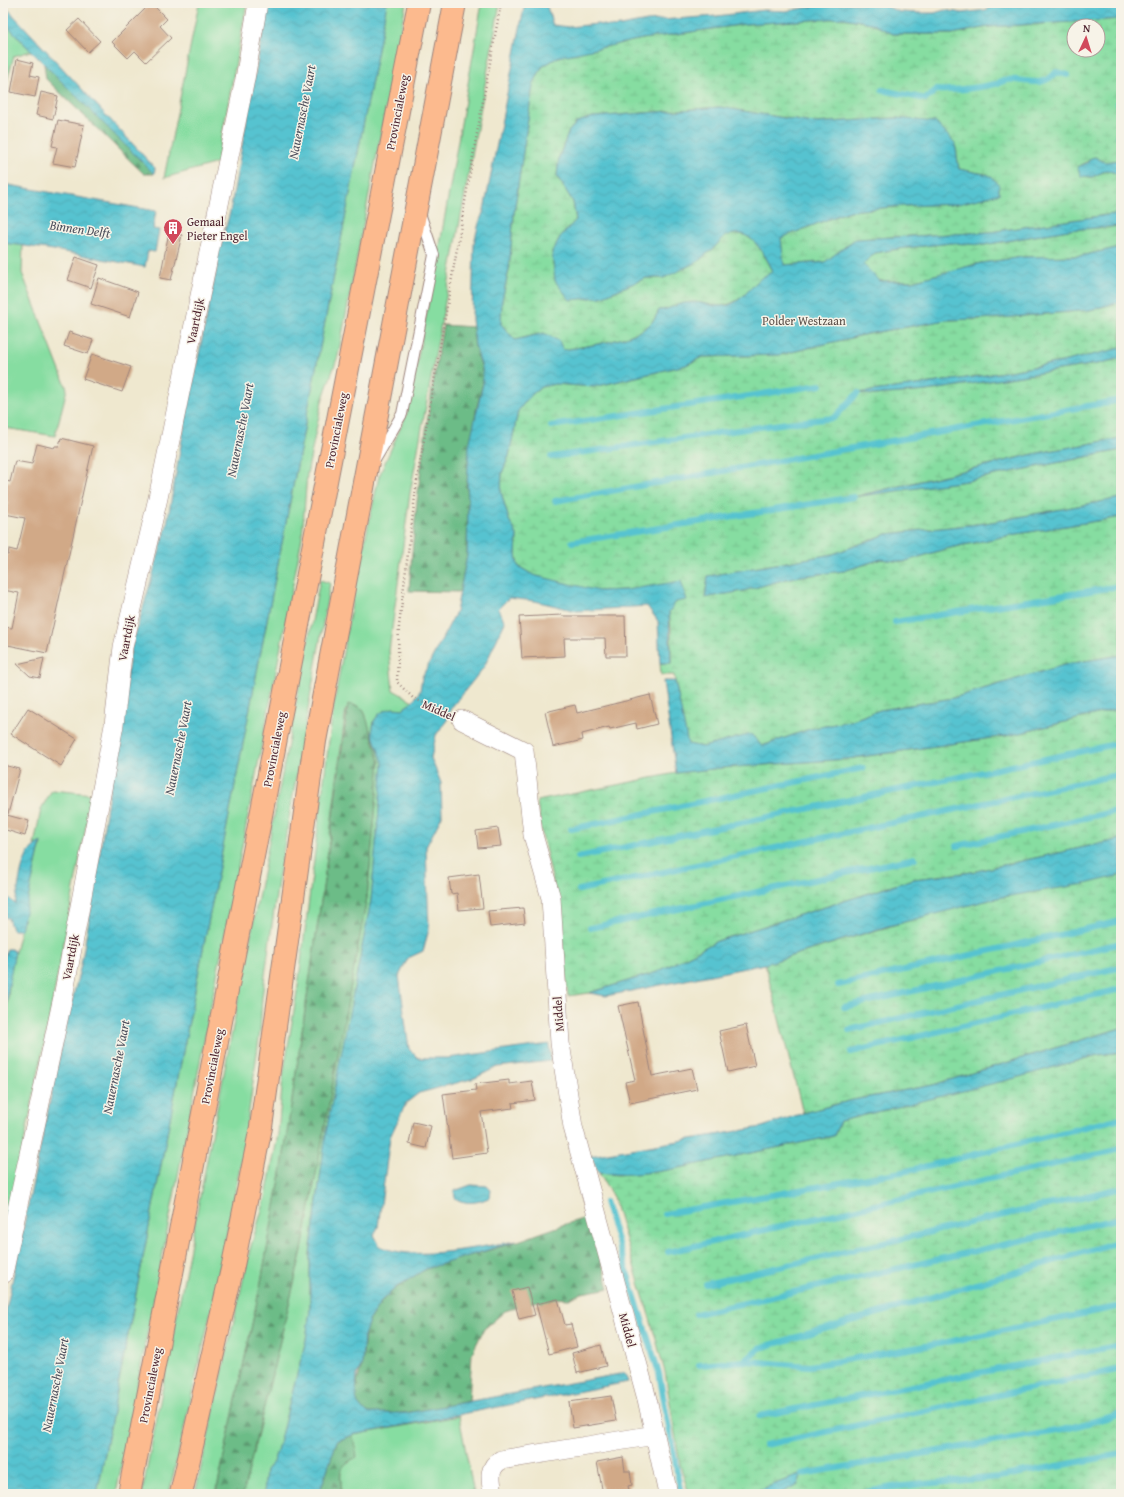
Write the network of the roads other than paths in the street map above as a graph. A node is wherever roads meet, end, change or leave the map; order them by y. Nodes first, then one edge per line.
1 (258, 3) edge
2 (418, 3) edge
3 (455, 3) edge
4 (462, 720) road end
5 (3, 1274) edge
6 (655, 1435) junction
7 (129, 1494) edge
8 (181, 1494) edge
9 (493, 1494) edge
10 (668, 1494) edge

1 - 5 street, Vaartdijk
2 - 7 highway, Provincialeweg
3 - 8 highway
4 - 6 street, Middel
6 - 9 street
6 - 10 street, Middel

